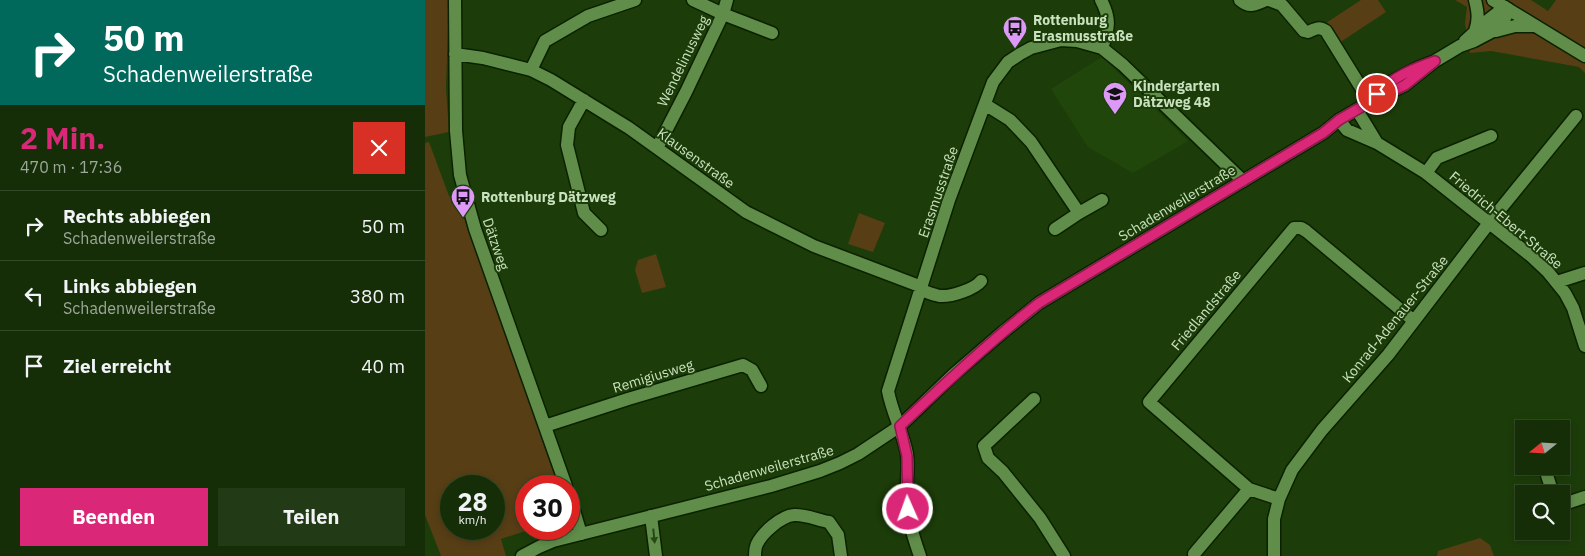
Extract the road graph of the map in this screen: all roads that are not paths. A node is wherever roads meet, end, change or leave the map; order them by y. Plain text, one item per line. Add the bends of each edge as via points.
1 (455, 0) edge
2 (635, 0) edge
3 (693, 0) edge
4 (727, 0) edge
5 (1101, 0) edge
6 (1240, 0) edge
7 (1268, 0) edge
8 (1475, 0) edge
9 (1502, 5) edge
10 (723, 14) junction
11 (1535, 26) junction
12 (1475, 31) junction
13 (772, 33) dead end
14 (1489, 33) junction
15 (1460, 46) junction
16 (1102, 48) junction
17 (455, 54) junction
18 (1585, 56) edge
19 (531, 70) junction
20 (584, 100) junction
21 (1370, 102) junction
22 (986, 105) junction
23 (1357, 110) junction
24 (1576, 116) dead end
25 (1339, 120) junction
26 (1491, 136) dead end
27 (1377, 143) junction
28 (657, 148) junction
29 (1426, 173) junction
30 (1243, 180) junction
31 (1102, 200) dead end
32 (1079, 213) junction
33 (1489, 223) junction
34 (1055, 229) dead end
35 (601, 230) dead end
36 (1585, 273) edge
37 (981, 281) dead end
38 (1557, 282) junction
39 (921, 288) junction
40 (1414, 321) junction
41 (1585, 346) edge
42 (761, 386) dead end
43 (1034, 398) dead end
44 (545, 426) junction
45 (900, 426) junction
46 (562, 475) edge
47 (1249, 490) junction
48 (1585, 497) edge
49 (1279, 499) junction
50 (1570, 502) edge
51 (651, 516) junction
52 (580, 531) edge
53 (581, 534) junction
54 (1194, 554) dead end
55 (522, 556) edge
56 (656, 556) edge
57 (755, 556) edge
58 (841, 556) edge
59 (920, 556) edge
60 (1064, 556) edge
61 (1274, 556) edge

1 - 17 street, Dätzweg
2 - 19 street via 588,16 545,41
3 - 10 street
4 - 10 street, Wendelinusweg
5 - 16 street via 1108,18
6 - 7 street via 1252,6
7 - 21 street via 1282,5 1304,31 1317,28 1326,31
8 - 12 street via 1478,12
9 - 11 street
9 - 12 street, Schadenweilerstraße
9 - 14 street, Schadenweilerstraße via 1507,16
10 - 13 street, Wendelinusweg
10 - 28 street, Wendelinusweg
11 - 14 street, Schadenweilerstraße via 1515,26
11 - 18 street
12 - 15 street, Schadenweilerstraße
14 - 15 street, Schadenweilerstraße
15 - 21 street, Schadenweilerstraße via 1405,85
16 - 22 street, Erasmusstraße via 1061,40 1031,48 1008,62 993,82
16 - 30 street, Erasmusstraße
17 - 19 street, Klausenstraße
17 - 44 street, Dätzweg via 460,175 475,229
19 - 20 street, Klausenstraße
20 - 28 street, Klausenstraße
20 - 35 street via 569,127 567,145 584,213
21 - 23 street, Schadenweilerstraße
22 - 32 street via 1010,120 1031,142
22 - 39 street, Erasmusstraße via 949,200
23 - 25 street, Schadenweilerstraße
23 - 27 street, Friedrich-Ebert-Straße
24 - 33 street, Konrad-Adenauer-Straße
25 - 27 street, Friedrich-Ebert-Straße via 1347,130
25 - 30 street, Schadenweilerstraße via 1323,133
26 - 29 street via 1437,158
27 - 29 street, Friedrich-Ebert-Straße
28 - 39 street, Klausenstraße via 746,212 814,246
29 - 33 street, Friedrich-Ebert-Straße
30 - 45 street, Schadenweilerstraße via 1039,303 953,375
31 - 32 street
32 - 34 street
33 - 38 street, Friedrich-Ebert-Straße via 1531,256
33 - 40 street, Konrad-Adenauer-Straße
36 - 38 street
37 - 39 street via 976,287 944,296
38 - 41 street, Friedrich-Ebert-Straße via 1573,308
39 - 45 street, Erasmusstraße via 888,391
40 - 47 street, Friedlandstraße via 1306,231 1294,228 1288,234 1149,402
40 - 49 street, Konrad-Adenauer-Straße via 1310,446 1292,470
42 - 44 street, Remigiusweg via 752,370 743,365
43 - 60 street via 983,446 988,458 1009,478 1040,518
44 - 46 street, Dätzweg
45 - 51 street, Schadenweilerstraße via 858,454 820,471
45 - 59 street, Erasmusstraße via 907,456 909,521
47 - 49 street, Friedlandstraße
47 - 54 street
48 - 50 street
49 - 61 street, Konrad-Adenauer-Straße
51 - 53 street, Schadenweilerstraße
51 -> 56 street
52 - 53 street
53 - 55 street, Schadenweilerstraße via 546,544
57 - 58 street via 756,545 763,536 783,519 797,515 829,522 838,535

